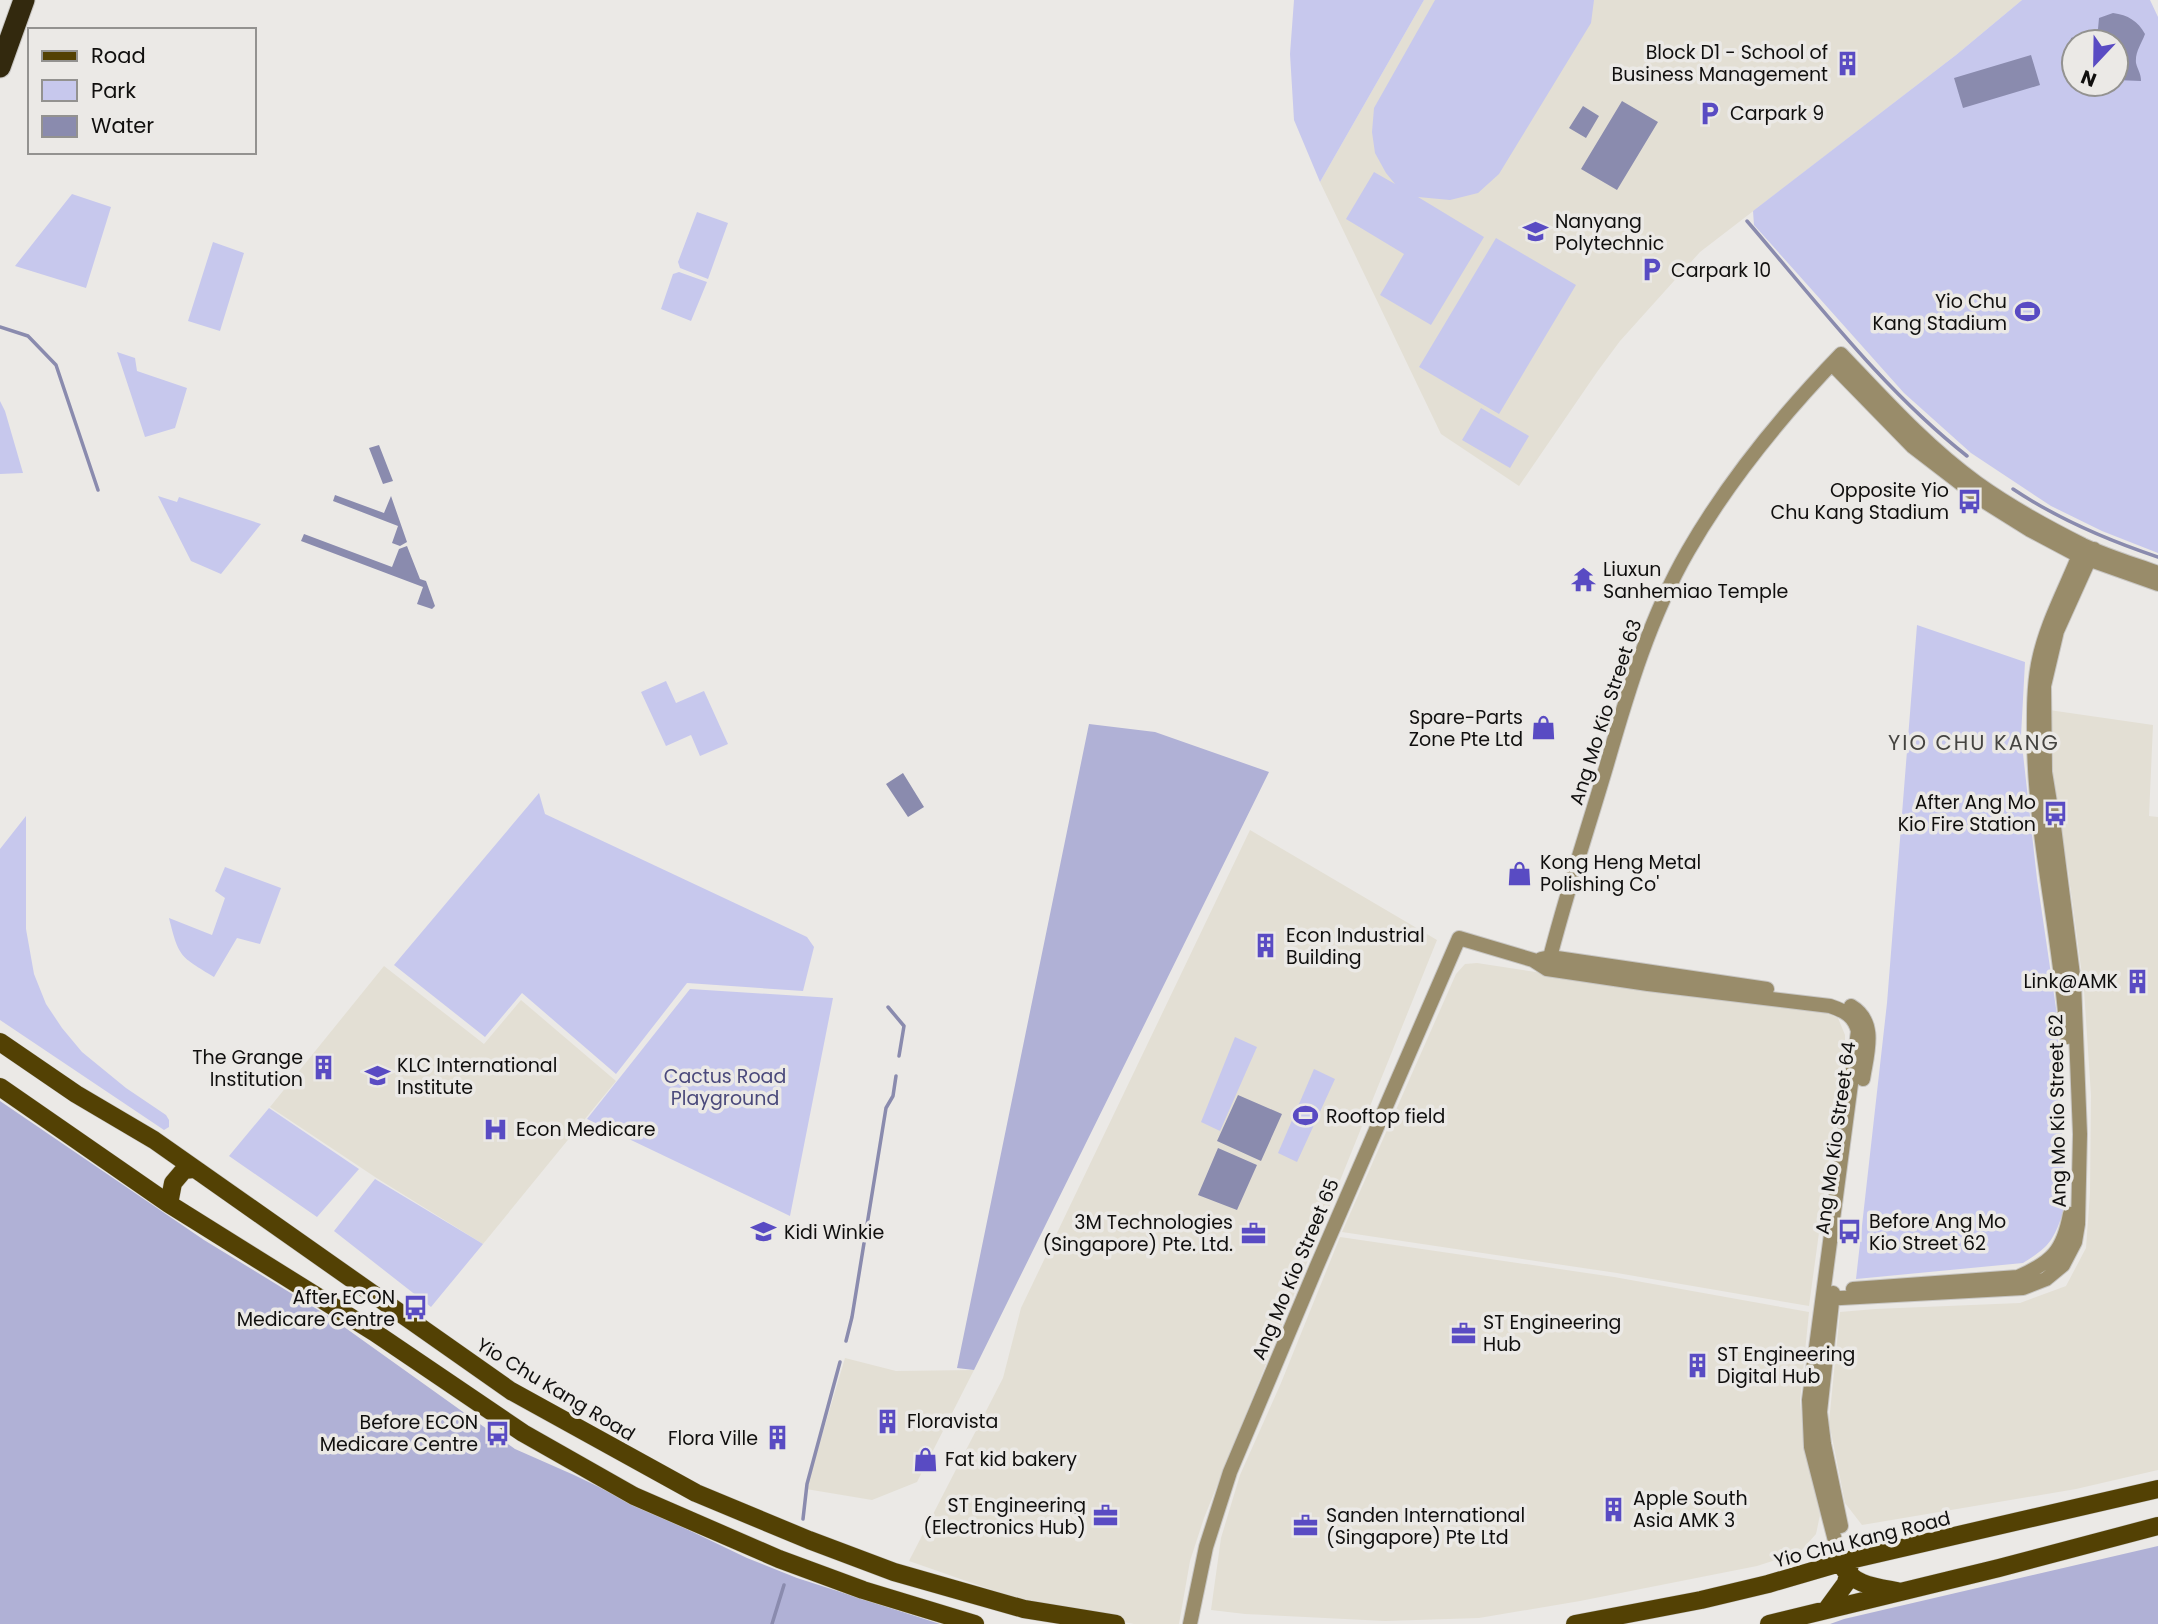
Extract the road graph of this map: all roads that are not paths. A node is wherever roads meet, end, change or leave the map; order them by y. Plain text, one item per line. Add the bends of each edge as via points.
1 (24, 0) edge
2 (0, 67) edge
3 (2086, 552) junction
4 (2158, 573) edge
5 (2158, 584) edge
6 (1459, 938) joint
7 (1549, 963) junction
8 (0, 1042) edge
9 (0, 1087) edge
10 (193, 1169) junction
11 (169, 1204) junction
12 (1828, 1295) junction
13 (384, 1303) junction
14 (374, 1332) junction
15 (2158, 1489) edge
16 (2158, 1526) edge
17 (1846, 1566) junction
18 (1904, 1592) junction
19 (1827, 1609) junction
20 (975, 1624) edge
21 (1116, 1624) edge
22 (1190, 1624) edge
23 (1575, 1624) edge
24 (1769, 1624) edge

1 - 2 highway
3 - 4 street
3 - 5 street
3 - 7 street, Ang Mo Kio Street 63 via 1976,482 1836,359 1731,483 1670,584 1622,711
3 - 12 street, Ang Mo Kio Street 62 via 2057,631 2044,686 2045,772 2074,983 2080,1154 2075,1242 2063,1265 2046,1279 2023,1288
6 - 7 street, Ang Mo Kio Street 64
6 - 22 street, Ang Mo Kio Street 65 via 1230,1472 1206,1546
7 - 12 street, Ang Mo Kio Street 64 via 1842,1000 1858,1010 1869,1032
8 - 10 main road, Yio Chu Kang Road
9 - 11 main road
10 - 11 main road via 178,1175
10 - 13 main road, Yio Chu Kang Road
11 - 14 main road
12 - 17 street, Ang Mo Kio Street 64 via 1820,1412
13 - 14 main road via 391,1314 390,1323 384,1331
13 - 21 main road, Yio Chu Kang Road via 511,1391 695,1493 894,1572 1024,1609
14 - 20 main road via 514,1427 634,1496 779,1559
15 - 17 main road, Yio Chu Kang Road
16 - 18 main road
17 - 18 main road via 1864,1584
17 - 19 main road via 1842,1590
17 - 23 main road, Yio Chu Kang Road
18 - 19 main road
19 - 24 main road

